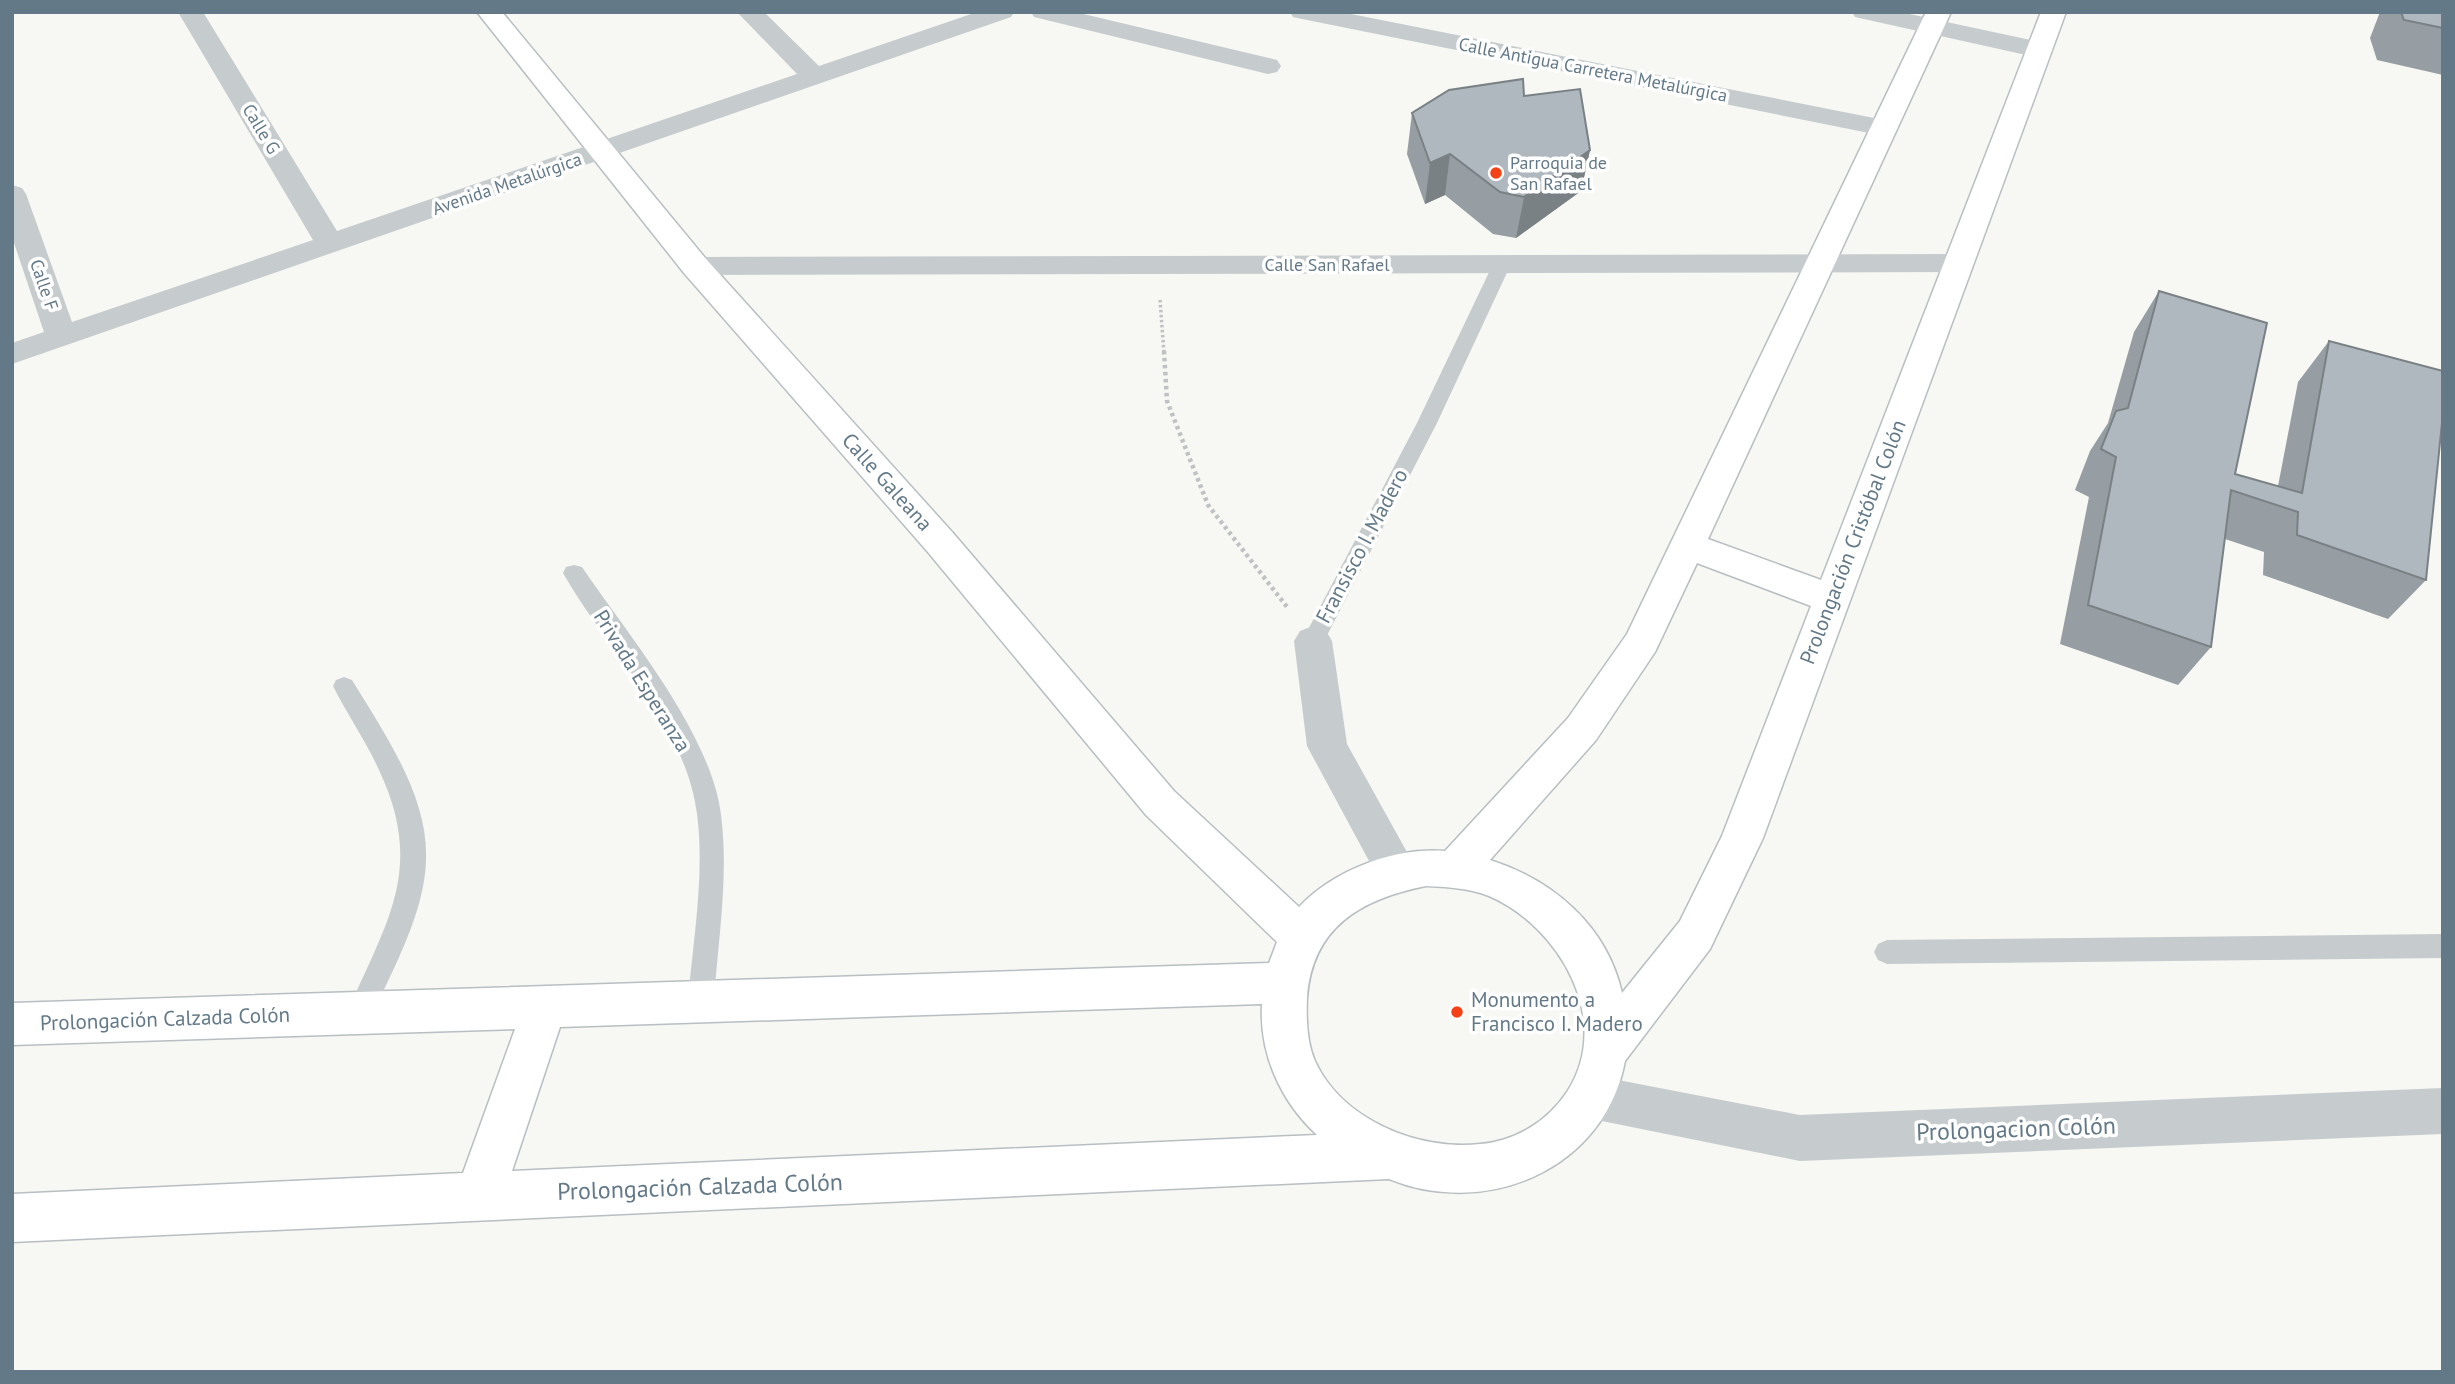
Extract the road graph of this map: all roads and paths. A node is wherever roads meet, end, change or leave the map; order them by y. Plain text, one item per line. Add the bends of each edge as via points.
1 (190, 12) edge
2 (489, 12) edge
3 (749, 12) edge
4 (1002, 12) edge
5 (1043, 12) edge
6 (1302, 12) edge
7 (1864, 12) edge
8 (2054, 12) edge
9 (1936, 20) edge
10 (2040, 50) junction
11 (1268, 66) dead end
12 (815, 77) junction
13 (1884, 128) junction
14 (601, 151) junction
15 (12, 194) edge
16 (331, 245) junction
17 (1819, 263) junction
18 (1959, 263) junction
19 (1502, 264) junction
20 (1157, 265) junction
21 (695, 266) junction
22 (62, 337) junction
23 (12, 354) edge
24 (1688, 545) junction
25 (573, 573) dead end
26 (1832, 598) junction
27 (1313, 641) junction
28 (344, 686) dead end
29 (1454, 870) junction
30 (1397, 872) junction
31 (1301, 937) junction
32 (2443, 946) edge
33 (1887, 952) dead end
34 (1283, 983) junction
35 (701, 1001) junction
36 (545, 1006) junction
37 (360, 1013) junction
38 (12, 1024) edge
39 (1607, 1048) junction
40 (1592, 1097) junction
41 (2443, 1111) edge
42 (1387, 1156) junction
43 (480, 1196) junction
44 (12, 1217) edge

1 - 16 street, Calle G
2 - 14 street, Calle Galeana
3 - 12 street
4 - 12 street, Avenida Metalúrgica
5 - 11 street
6 - 13 street, Calle Antigua Carretera Metalúrgica
7 - 9 street
8 - 10 street, Prolongación Cristóbal Colón
9 - 10 street
9 - 13 street
10 - 18 street, Prolongación Cristóbal Colón
12 - 14 street, Avenida Metalúrgica
13 - 17 street
14 - 16 street, Avenida Metalúrgica
14 - 21 street, Calle Galeana
15 - 22 street, Calle F
16 - 22 street, Avenida Metalúrgica
17 - 18 street, Calle San Rafael
17 - 19 street, Calle San Rafael
17 - 24 street
18 - 26 street, Prolongación Cristóbal Colón
19 - 20 street, Calle San Rafael
19 - 27 lane, Fransisco I. Madero via 1427,424
20 - 21 street, Calle San Rafael
20 - 27 path via 1167,401 1208,505
21 - 31 street, Calle Galeana via 940,542 1160,803
22 - 23 street, Avenida Metalúrgica
24 - 26 street
24 - 29 street via 1642,642 1582,729
25 - 35 lane, Privada Esperanza via 684,743 705,795 711,851
26 - 39 street, Prolongación Cristóbal Colón via 1742,838 1695,935
27 - 30 street, Fransisco I. Madero via 1327,746
28 - 37 lane via 368,726 410,820 415,861 403,906
29 - 30 street
29 - 39 street via 1505,883 1549,911 1583,950 1604,997
30 - 31 street via 1359,885 1326,907
31 - 34 street
32 - 33 lane
34 - 35 street, Prolongación Calzada Colón
34 - 42 street via 1284,1033 1302,1083 1338,1125
35 - 36 street, Prolongación Calzada Colón
36 - 37 street, Prolongación Calzada Colón
36 - 43 street
37 - 38 street, Prolongación Calzada Colón
39 - 40 street
40 - 41 street, Prolongacion Colón via 1800,1138
40 - 42 street via 1565,1131 1537,1150 1482,1170 1433,1169
42 - 43 street, Prolongación Calzada Colón
43 - 44 street, Prolongación Calzada Colón

